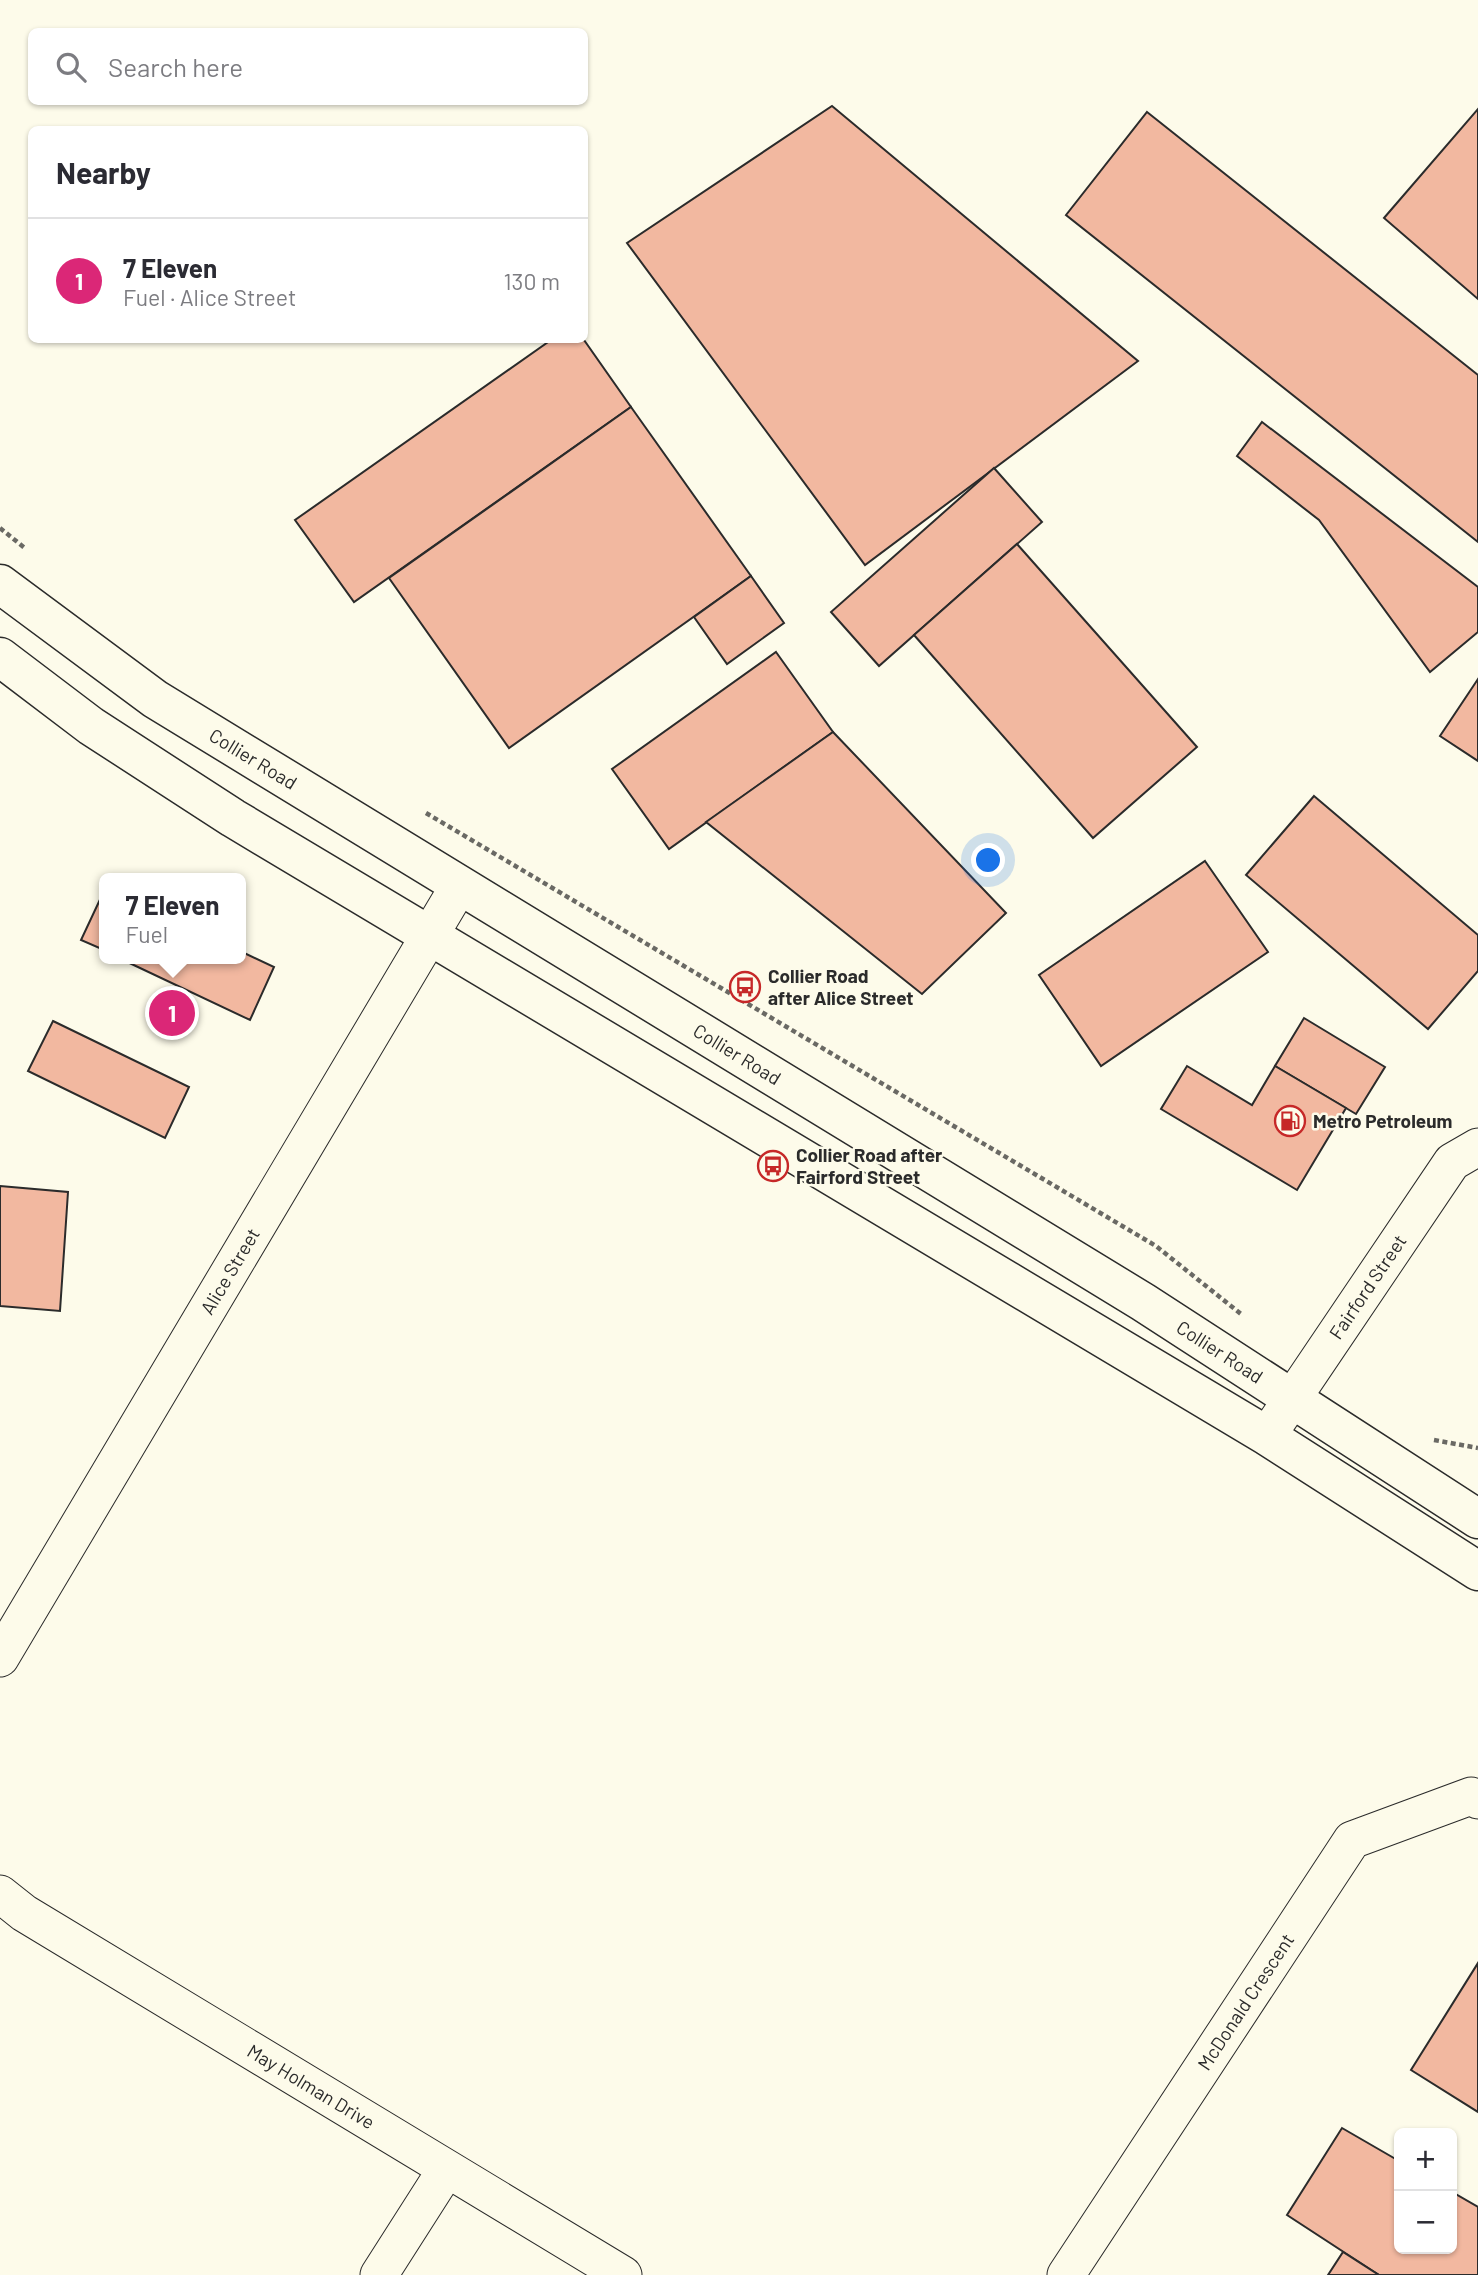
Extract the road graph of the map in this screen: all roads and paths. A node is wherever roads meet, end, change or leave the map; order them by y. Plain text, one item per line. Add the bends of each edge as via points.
1 (0, 528) edge
2 (29, 552) dead end
3 (0, 584) edge
4 (0, 657) edge
5 (418, 809) dead end
6 (459, 886) junction
7 (429, 935) junction
8 (1478, 1147) edge
9 (1245, 1317) dead end
10 (1291, 1400) junction
11 (1267, 1436) junction
12 (1478, 1519) edge
13 (1478, 1571) edge
14 (0, 1658) edge
15 (1478, 1800) edge
16 (0, 1894) edge
17 (446, 2170) junction
18 (379, 2275) edge
19 (623, 2275) edge
20 (1066, 2275) edge

1 - 2 path
3 - 6 main road, Collier Road via 155,699
4 - 7 main road via 91,726 233,818
5 - 9 path via 1156,1245
6 - 7 street, Alice Street
6 - 10 main road, Collier Road via 1143,1302
7 - 11 main road
7 - 14 street, Alice Street
8 - 10 street, Fairford Street via 1452,1162
10 - 11 street, Fairford Street
10 - 12 main road, Collier Road
11 - 13 main road
15 - 20 street, McDonald Crescent via 1471,1796 1353,1840
16 - 17 street, May Holman Drive via 24,1913
17 - 18 street
17 - 19 street, May Holman Drive

